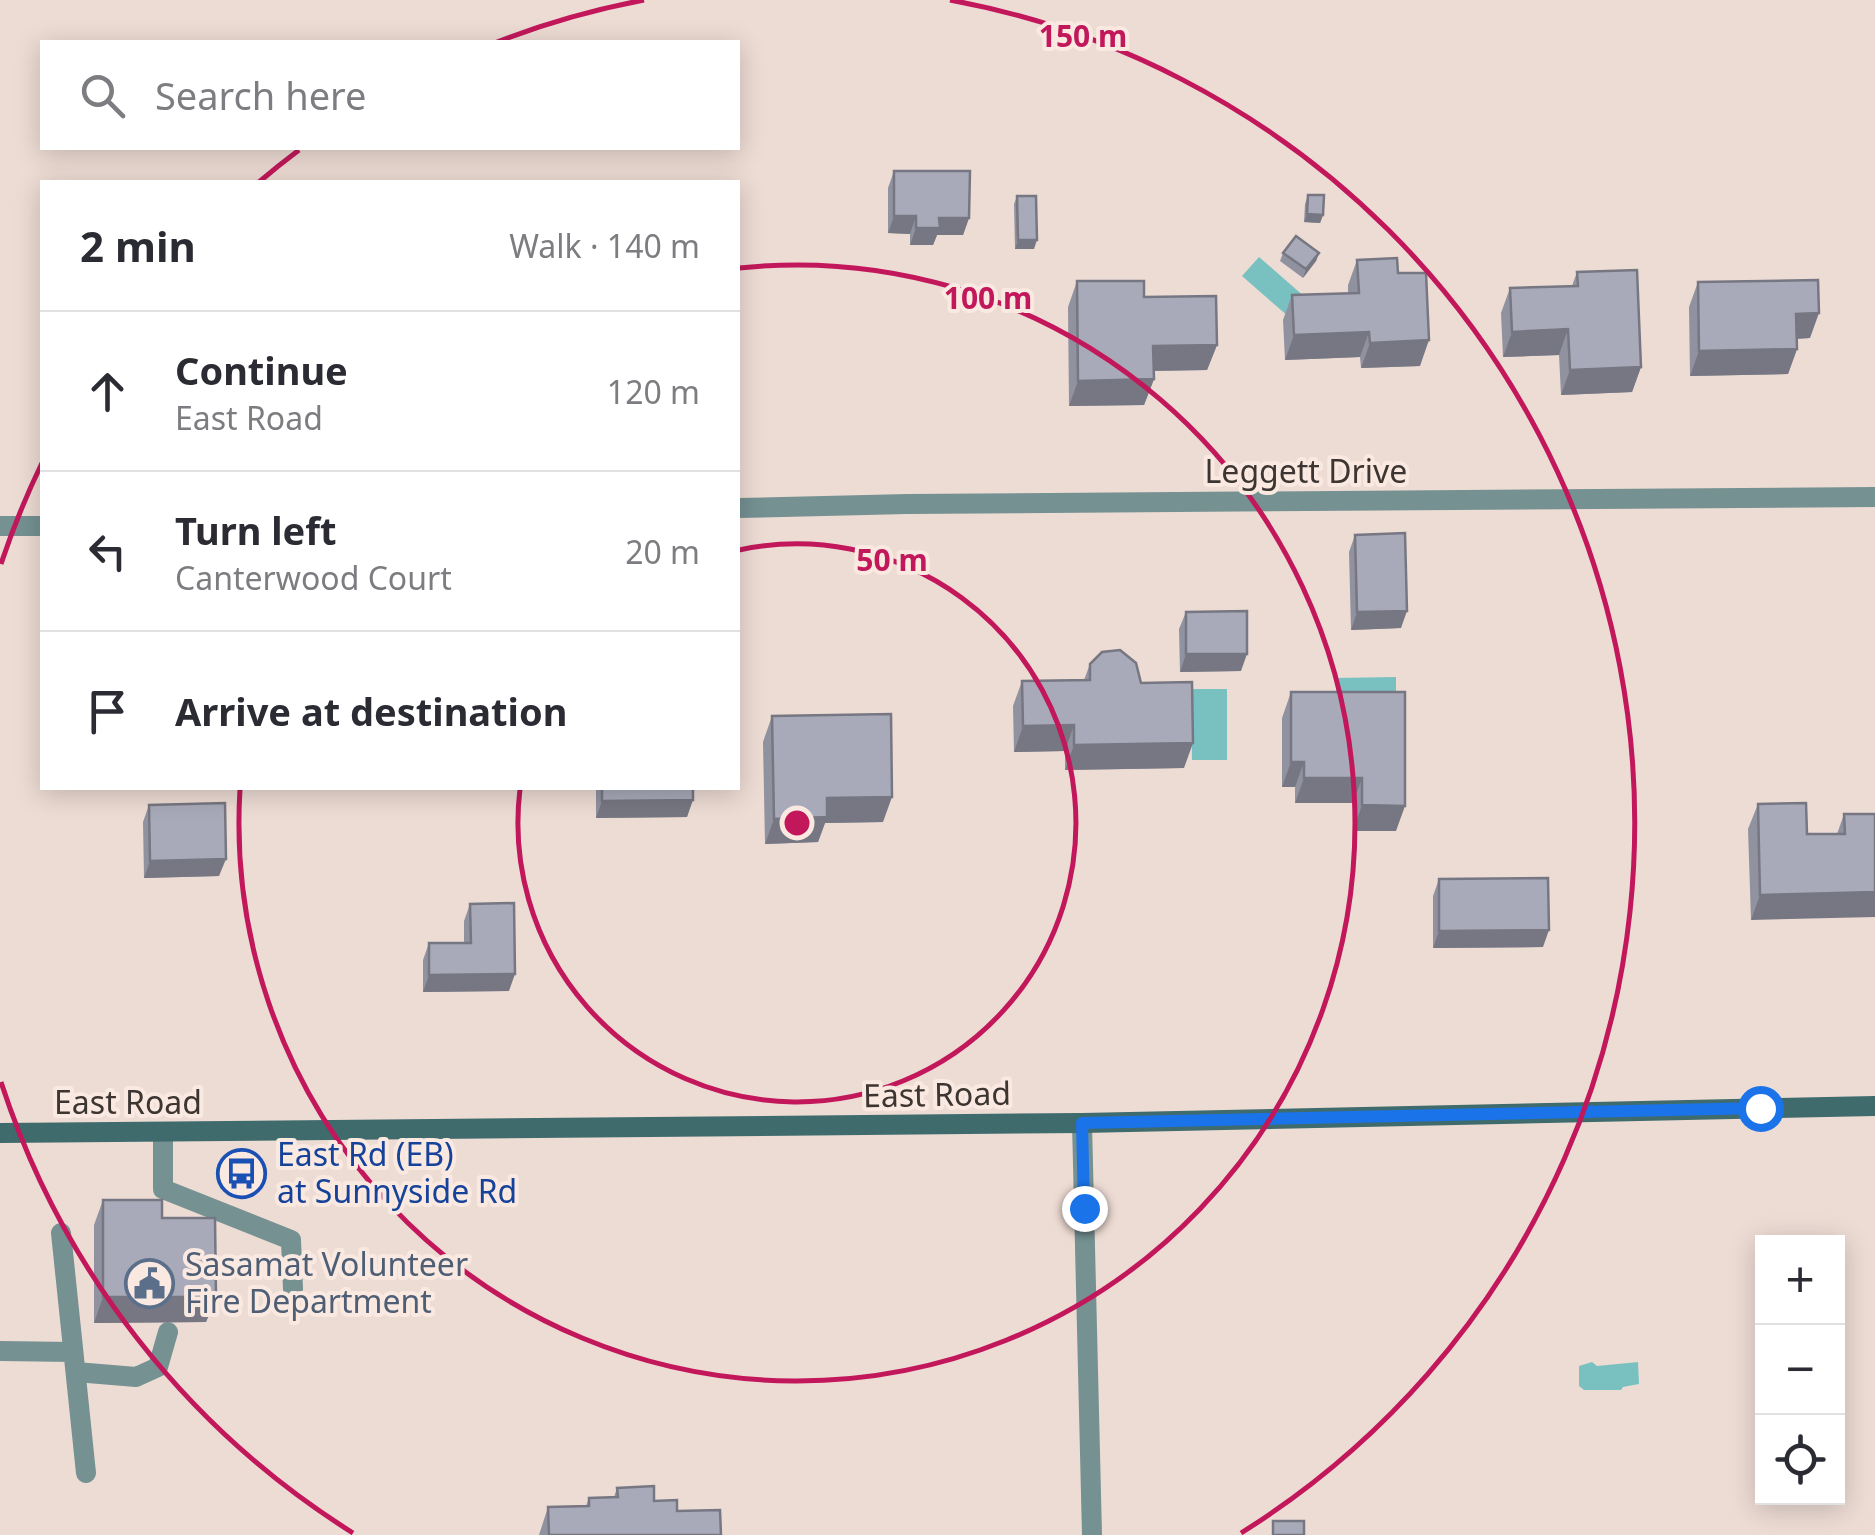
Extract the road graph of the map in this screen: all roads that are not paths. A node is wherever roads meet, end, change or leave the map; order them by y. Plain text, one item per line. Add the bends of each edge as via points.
1 (1875, 497) edge
2 (740, 508) edge
3 (0, 526) edge
4 (40, 526) edge
5 (1875, 1106) edge
6 (1082, 1123) junction
7 (0, 1133) edge
8 (162, 1134) junction
9 (61, 1233) dead end
10 (293, 1290) dead end
11 (168, 1332) dead end
12 (0, 1351) edge
13 (74, 1362) junction
14 (86, 1473) dead end
15 (1092, 1535) edge

1 - 2 street, Leggett Drive
3 - 4 street
5 - 6 main road, East Road
6 - 8 main road, East Road
6 - 15 street
7 - 8 main road, East Road
8 - 10 street via 163,1188 290,1240
9 - 13 street
11 - 13 street via 158,1367 136,1377
12 - 13 street
13 - 14 street

